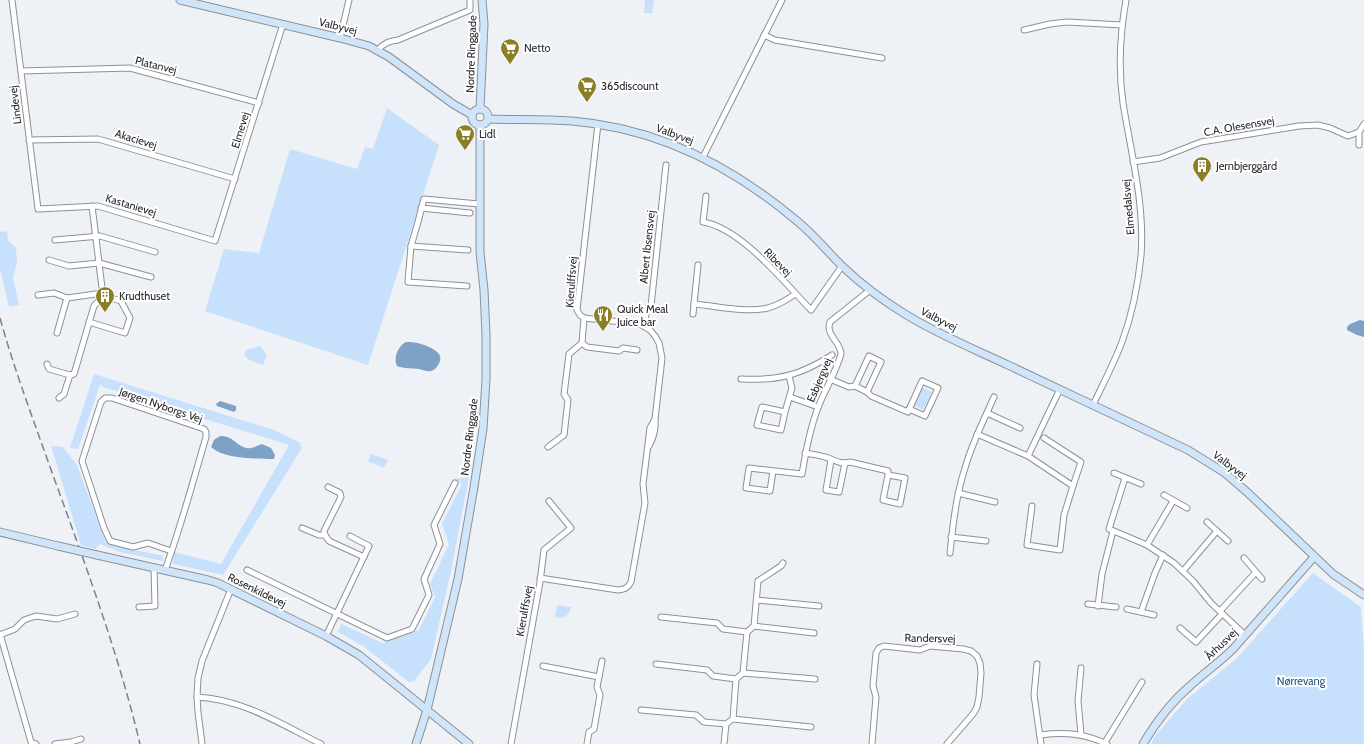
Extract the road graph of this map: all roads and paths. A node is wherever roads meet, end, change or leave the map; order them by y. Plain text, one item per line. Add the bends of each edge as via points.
1 (12, 0) edge
2 (180, 0) edge
3 (349, 0) edge
4 (470, 0) edge
5 (482, 0) edge
6 (782, 0) edge
7 (1126, 0) edge
8 (283, 24) junction
9 (1122, 25) junction
10 (1024, 30) dead end
11 (764, 35) junction
12 (340, 38) junction
13 (378, 50) junction
14 (882, 58) dead end
15 (21, 71) junction
16 (259, 103) junction
17 (480, 109) junction
18 (472, 115) junction
19 (488, 119) junction
20 (598, 124) junction
21 (1364, 124) edge
22 (480, 126) junction
23 (1359, 132) junction
24 (29, 140) junction
25 (1359, 145) dead end
26 (703, 157) junction
27 (1133, 162) junction
28 (666, 165) dead end
29 (235, 179) junction
30 (706, 196) dead end
31 (479, 204) junction
32 (92, 206) junction
33 (421, 208) junction
34 (38, 209) joint
35 (470, 213) dead end
36 (95, 235) junction
37 (55, 240) dead end
38 (215, 241) joint
39 (411, 246) junction
40 (468, 250) dead end
41 (154, 252) dead end
42 (49, 260) dead end
43 (99, 263) junction
44 (698, 265) dead end
45 (842, 266) junction
46 (151, 277) dead end
47 (467, 286) dead end
48 (870, 290) junction
49 (795, 294) junction
50 (38, 295) dead end
51 (103, 295) junction
52 (67, 298) junction
53 (694, 304) junction
54 (693, 314) dead end
55 (584, 318) junction
56 (89, 322) junction
57 (644, 326) junction
58 (57, 333) dead end
59 (582, 343) junction
60 (637, 350) dead end
61 (832, 354) dead end
62 (47, 364) dead end
63 (70, 375) junction
64 (789, 376) junction
65 (741, 379) dead end
66 (830, 379) junction
67 (855, 386) junction
68 (1060, 389) junction
69 (867, 392) junction
70 (790, 397) junction
71 (994, 397) dead end
72 (59, 398) dead end
73 (1093, 405) junction
74 (818, 407) junction
75 (909, 409) junction
76 (785, 412) junction
77 (987, 413) junction
78 (1020, 428) dead end
79 (977, 434) junction
80 (1044, 438) dead end
81 (548, 447) dead end
82 (805, 453) junction
83 (1028, 456) junction
84 (831, 460) junction
85 (845, 464) junction
86 (772, 471) junction
87 (1114, 473) dead end
88 (888, 474) junction
89 (1125, 478) junction
90 (454, 483) dead end
91 (1141, 484) dead end
92 (1072, 486) junction
93 (328, 487) dead end
94 (958, 493) junction
95 (1164, 495) dead end
96 (549, 501) dead end
97 (1174, 501) junction
98 (995, 502) dead end
99 (1032, 506) dead end
100 (1187, 508) dead end
101 (1207, 522) dead end
102 (302, 528) dead end
103 (1113, 531) junction
104 (1217, 531) junction
105 (0, 532) edge
106 (325, 535) junction
107 (350, 536) dead end
108 (951, 536) junction
109 (986, 541) dead end
110 (1228, 541) dead end
111 (1147, 545) junction
112 (171, 551) junction
113 (950, 553) dead end
114 (1163, 555) junction
115 (364, 557) junction
116 (1314, 557) junction
117 (1244, 558) dead end
118 (783, 563) dead end
119 (154, 568) junction
120 (165, 570) junction
121 (247, 570) dead end
122 (1183, 571) junction
123 (1256, 572) junction
124 (540, 578) junction
125 (1262, 579) dead end
126 (231, 589) junction
127 (1364, 595) edge
128 (757, 600) junction
129 (1088, 604) dead end
130 (819, 606) dead end
131 (1098, 606) junction
132 (139, 607) dead end
133 (1116, 608) dead end
134 (1127, 609) dead end
135 (1141, 612) junction
136 (337, 613) junction
137 (1221, 613) junction
138 (75, 614) dead end
139 (1154, 615) dead end
140 (661, 618) dead end
141 (754, 626) junction
142 (1180, 628) dead end
143 (747, 632) junction
144 (814, 633) dead end
145 (0, 634) edge
146 (1246, 635) junction
147 (326, 636) junction
148 (602, 661) dead end
149 (656, 664) dead end
150 (1037, 664) dead end
151 (543, 666) dead end
152 (1081, 668) dead end
153 (743, 672) junction
154 (599, 677) junction
155 (736, 679) junction
156 (815, 679) dead end
157 (1142, 682) dead end
158 (197, 697) junction
159 (427, 710) junction
160 (641, 710) dead end
161 (733, 719) junction
162 (726, 724) junction
163 (811, 727) dead end
164 (1081, 734) junction
165 (1040, 735) junction
166 (81, 739) dead end
167 (36, 744) edge
168 (55, 744) edge
169 (202, 744) edge
170 (321, 744) edge
171 (416, 744) edge
172 (468, 744) edge
173 (511, 744) edge
174 (587, 744) edge
175 (724, 744) edge
176 (872, 744) edge
177 (947, 744) edge
178 (1040, 744) edge
179 (1105, 744) edge
180 (1143, 744) edge

1 - 15 street, Lindevej
2 - 8 street, Valbyvej
3 - 12 street
4 - 13 street via 470,10 398,40 389,41
5 - 17 street, Nordre Ringgade via 484,24
6 - 11 street
7 - 9 street, Elmedalsvej
8 - 12 street, Valbyvej
8 - 16 street, Elmevej
9 - 10 street via 1067,22
9 - 27 street, Elmedalsvej via 1121,78
11 - 14 street via 775,40
11 - 26 street
12 - 13 street, Valbyvej
13 - 18 street, Valbyvej
15 - 16 street, Platanvej via 130,68
15 - 24 street, Lindevej
16 - 29 street, Elmevej
17 - 18 street
17 - 19 street via 487,112
18 - 22 street via 474,122
19 - 20 street, Valbyvej
19 - 22 street
20 - 26 street, Valbyvej via 660,140
20 - 55 street, Kierulffsvej via 577,310
21 - 23 street
22 - 31 street, Nordre Ringgade
23 - 25 street
23 - 27 street, C.A. Olesensvej via 1348,136 1318,125 1299,126 1201,142 1160,158
24 - 29 street, Akacievej via 98,138
24 - 34 street, Lindevej
26 - 45 street, Valbyvej via 764,194 800,223
27 - 73 street, Elmedalsvej via 1141,228 1137,283 1122,342
28 - 57 street, Albert Ibsensvej via 651,306 647,308
29 - 38 street, Elmevej
30 - 49 street, Ribevej via 703,222 719,226 743,242
31 - 33 street via 424,199
31 - 159 street, Nordre Ringgade via 486,335 482,429 458,579
32 - 34 street, Kastanievej
32 - 36 street
32 - 38 street, Kastanievej
33 - 35 street
33 - 39 street
36 - 37 street
36 - 41 street
36 - 43 street
39 - 40 street
39 - 47 street via 408,282
42 - 43 street via 69,266
43 - 46 street
43 - 51 street
44 - 53 street
45 - 48 street, Valbyvej
45 - 49 street, Ribevej via 811,310
48 - 66 street, Esbjergvej via 830,322 829,330 841,351
48 - 68 street, Valbyvej via 929,327
49 - 53 street via 782,303 758,310
50 - 52 street via 54,293
51 - 52 street
51 - 56 street via 94,306
51 - 56 street via 121,301 130,318 125,333
52 - 58 street
53 - 54 street
55 - 57 street
55 - 59 street, Kierulffsvej
56 - 63 street via 74,374
57 - 124 street via 659,343 662,358 655,419 650,428 643,484 645,503 631,582 624,590 618,590
59 - 60 street via 587,348
59 - 81 street via 569,354 564,394 568,400 564,434
61 - 64 street via 817,364
62 - 63 street via 50,369
63 - 72 street via 64,394
64 - 65 street via 759,380
64 - 70 street via 792,388
66 - 67 street via 849,387
66 - 74 street, Esbjergvej
67 - 69 street
67 - 69 street via 869,356 881,362
68 - 73 street, Valbyvej
68 - 83 street
69 - 75 street via 908,412
70 - 74 street
70 - 76 street
71 - 77 street
73 - 116 street, Valbyvej via 1188,450 1214,466 1247,492
74 - 82 street, Esbjergvej
75 - 75 street via 922,381 938,388 926,416
76 - 76 street via 781,430 757,424 762,407
77 - 78 street
77 - 79 street
79 - 83 street
79 - 94 street
80 - 92 street via 1081,462
82 - 84 street
82 - 86 street, Esbjergvej via 802,474
83 - 92 street
84 - 85 street
84 - 85 street via 826,490 839,492
85 - 88 street via 850,462 888,471
86 - 86 street via 749,468 746,488 770,491
87 - 89 street
88 - 88 street via 883,500 900,504 905,478
89 - 91 street
89 - 103 street via 1109,529
90 - 136 street via 434,525 440,544 424,579 429,595 412,629 387,638
92 - 99 street via 1064,515 1060,550 1026,545
93 - 106 street via 340,493 341,497 324,531
94 - 98 street
94 - 108 street
95 - 97 street
96 - 124 street, Kierulffsvej via 571,528 544,550
97 - 100 street
97 - 111 street
101 - 104 street
102 - 106 street via 318,536
103 - 111 street
103 - 131 street via 1102,574
104 - 110 street
104 - 122 street
105 - 119 street, Rosenkildevej, bridge
106 - 115 street via 329,541
107 - 115 street via 369,546
108 - 109 street
108 - 113 street
111 - 114 street
112 - 112 street, Jørgen Nyborgs Vej via 206,432 204,429 112,398 105,398 101,402 82,462 104,528 110,541 133,547 148,543
112 - 120 street, Jørgen Nyborgs Vej
114 - 122 street
114 - 135 street
115 - 136 street
116 - 127 street, Valbyvej via 1333,574
116 - 146 street, Århusvej
117 - 123 street
118 - 128 street via 758,581
119 - 120 street, Rosenkildevej
119 - 132 street via 155,606
120 - 126 street, Rosenkildevej via 208,580
121 - 136 street
122 - 137 street
123 - 125 street
123 - 137 street
124 - 173 street, Kierulffsvej
126 - 147 street, Rosenkildevej
126 - 158 street via 202,661
128 - 130 street
128 - 141 street
129 - 131 street
131 - 133 street
134 - 135 street
135 - 139 street
136 - 147 street
137 - 142 street via 1196,642
137 - 146 street
138 - 145 street via 57,619 36,616 24,620 15,629
140 - 143 street via 717,623 723,629
141 - 143 street
141 - 144 street
143 - 153 street
145 - 167 street via 31,742
146 - 180 street, Århusvej via 1221,661 1190,685 1168,707
147 - 159 street, Rosenkildevej via 359,655
148 - 154 street
149 - 155 street via 707,670 713,676
150 - 165 street via 1034,695
151 - 154 street
152 - 164 street via 1078,701
153 - 155 street
153 - 156 street
154 - 174 street via 597,687 600,695 594,729 589,732
155 - 161 street
157 - 179 street
158 - 169 street
158 - 170 street via 219,700 249,709
159 - 171 street, Nordre Ringgade
159 - 172 street, Rosenkildevej
160 - 162 street via 696,715 704,722
161 - 162 street
161 - 163 street
162 - 175 street
164 - 165 street via 1058,732
164 - 179 street
165 - 178 street
166 - 168 street
176 - 177 street, Randersvej via 876,653 884,646 920,650 930,646 971,651 980,663 977,707

